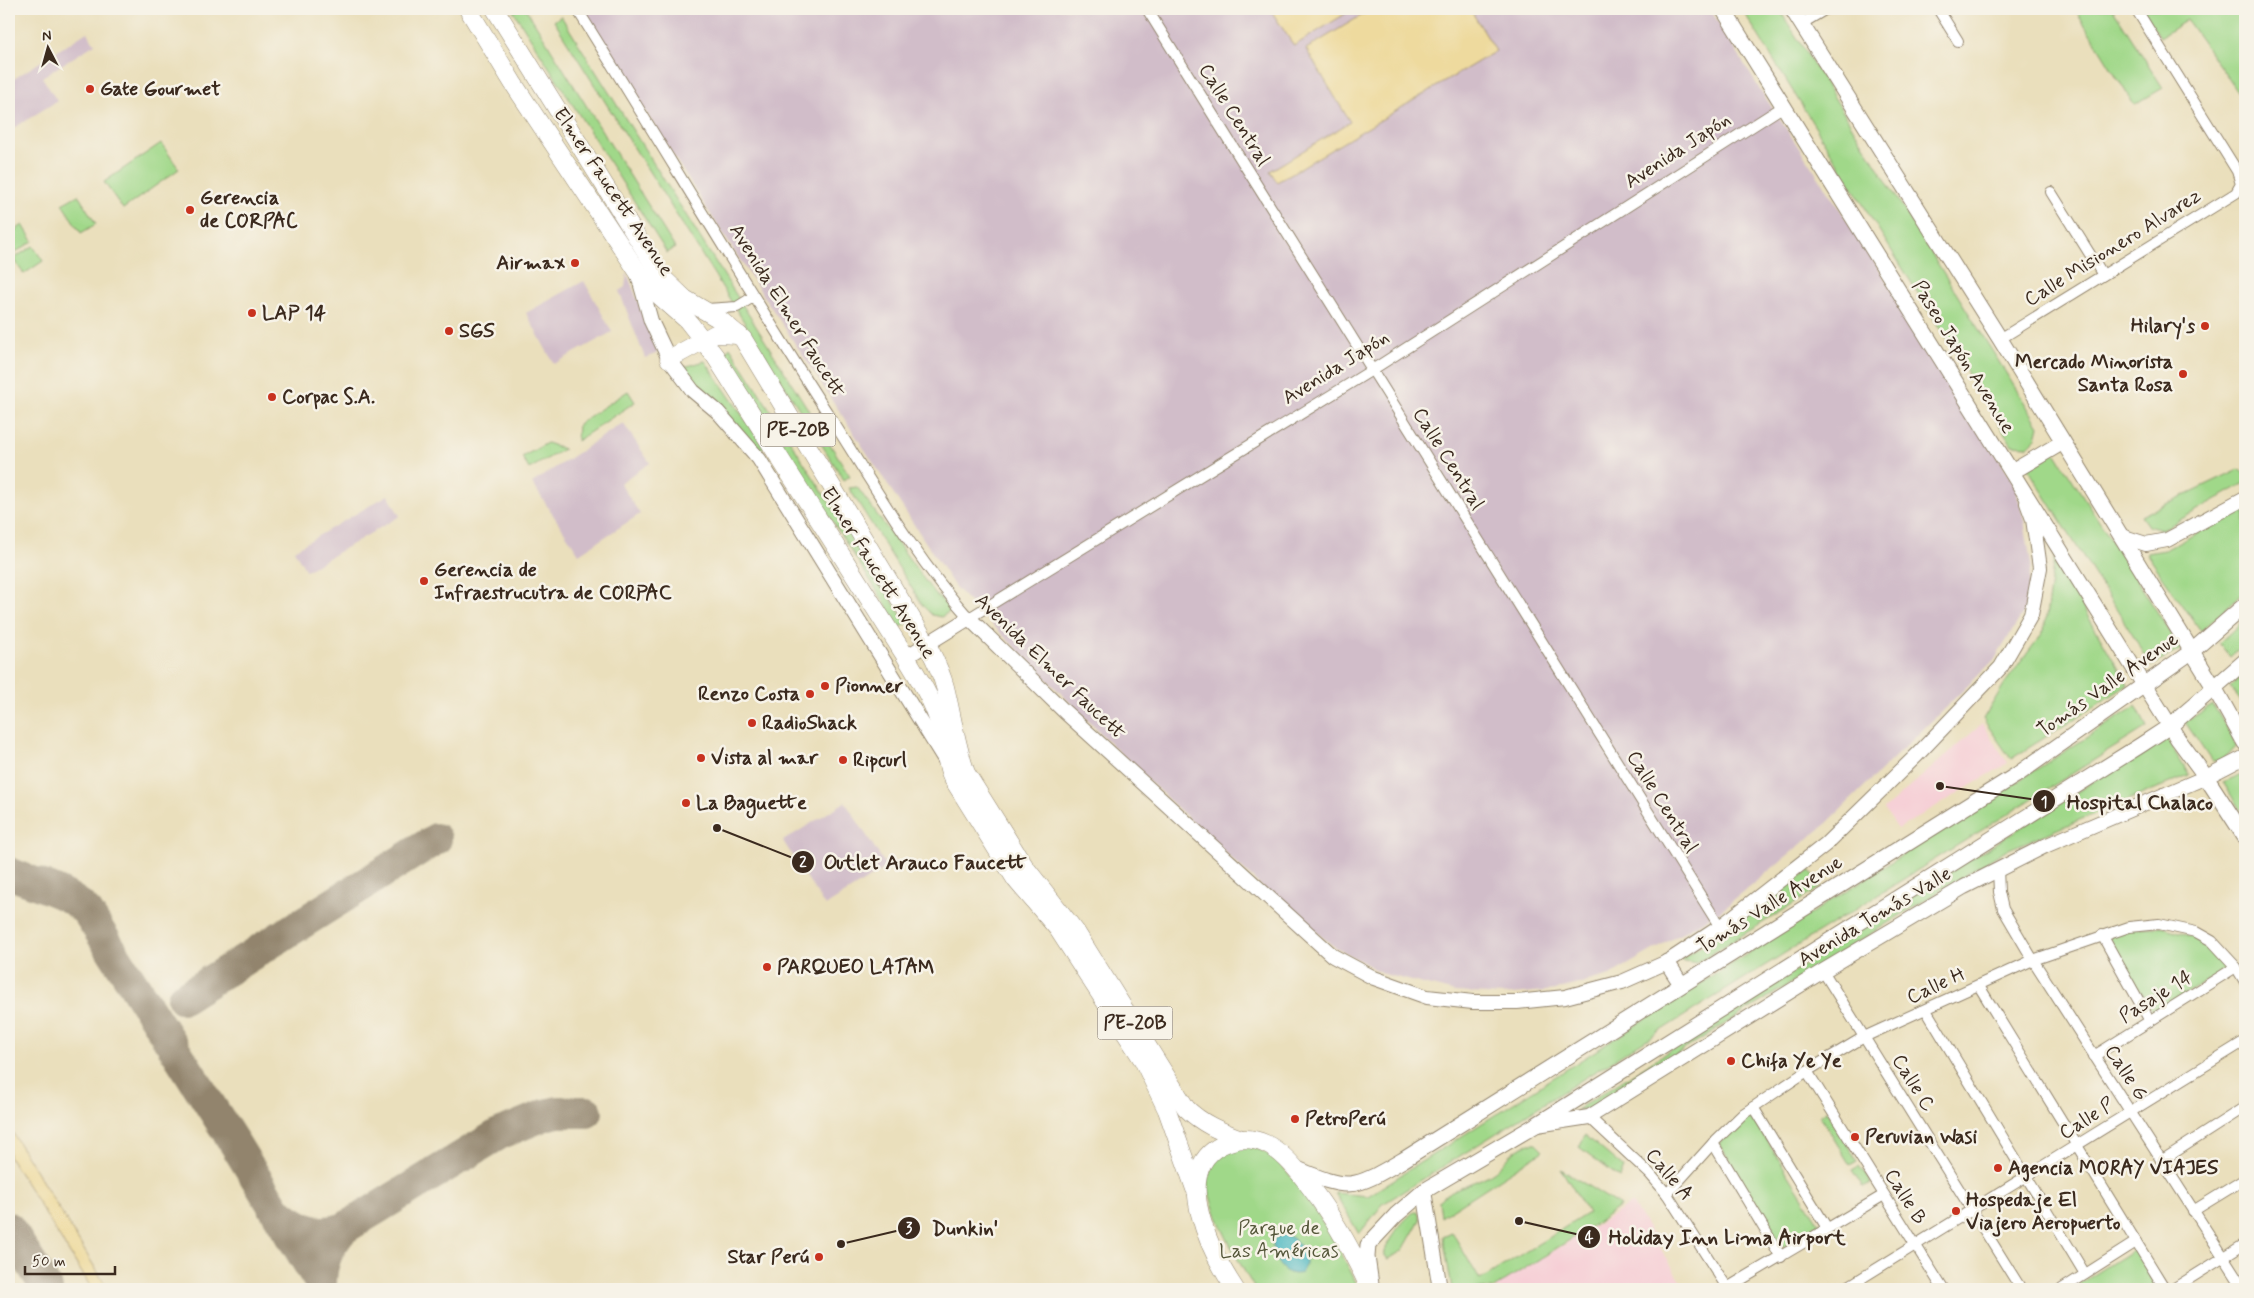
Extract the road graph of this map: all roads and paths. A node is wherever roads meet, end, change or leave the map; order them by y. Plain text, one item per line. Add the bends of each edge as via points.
1 (495, 9) edge
2 (577, 9) edge
3 (1147, 9) edge
4 (1723, 9) edge
5 (1792, 9) edge
6 (1826, 9) edge
7 (1938, 9) edge
8 (2136, 9) edge
9 (475, 12) edge
10 (1801, 24) junction
11 (1958, 41) dead end
12 (1784, 106) junction
13 (573, 132) junction
14 (552, 143) junction
15 (2052, 192) dead end
16 (644, 265) junction
17 (2103, 275) junction
18 (753, 297) junction
19 (702, 310) junction
20 (739, 334) junction
21 (2000, 339) junction
22 (704, 340) junction
23 (670, 359) junction
24 (1372, 370) junction
25 (2063, 442) junction
26 (2012, 472) junction
27 (2022, 488) junction
28 (2245, 498) edge
29 (2121, 536) junction
30 (2245, 604) edge
31 (968, 618) junction
32 (927, 644) junction
33 (2191, 652) junction
34 (906, 657) junction
35 (2245, 661) edge
36 (2145, 685) junction
37 (2214, 689) junction
38 (2170, 726) junction
39 (2245, 742) edge
40 (2245, 757) edge
41 (946, 761) junction
42 (2206, 777) junction
43 (2245, 837) edge
44 (1998, 869) junction
45 (1720, 927) junction
46 (2102, 935) junction
47 (2033, 960) junction
48 (1667, 962) junction
49 (2236, 968) junction
50 (1823, 971) junction
51 (2245, 982) edge
52 (1681, 984) junction
53 (1979, 986) junction
54 (1926, 1010) junction
55 (2150, 1021) junction
56 (1864, 1037) junction
57 (2245, 1041) edge
58 (2094, 1056) junction
59 (1807, 1071) junction
60 (2245, 1106) edge
61 (1753, 1108) junction
62 (2130, 1112) junction
63 (1589, 1117) junction
64 (1536, 1125) junction
65 (1241, 1138) junction
66 (1713, 1143) junction
67 (2076, 1146) junction
68 (2161, 1161) junction
69 (1295, 1168) junction
70 (2026, 1177) junction
71 (2245, 1179) edge
72 (1195, 1189) junction
73 (1424, 1191) junction
74 (1667, 1194) junction
75 (1884, 1195) junction
76 (1972, 1210) junction
77 (2194, 1211) junction
78 (1827, 1228) junction
79 (2136, 1242) junction
80 (2245, 1244) edge
81 (1915, 1245) junction
82 (1781, 1257) junction
83 (2224, 1258) junction
84 (2085, 1274) junction
85 (1234, 1289) edge
86 (1371, 1289) edge
87 (1440, 1289) edge
88 (1727, 1289) edge
89 (1844, 1289) edge
90 (1943, 1289) edge
91 (2021, 1289) edge
92 (2062, 1289) edge
93 (2164, 1289) edge
94 (2173, 1289) edge
95 (2244, 1289) edge

1 - 13 highway, Elmer Faucett Avenue / PE-20B
2 - 18 street, Avenida Elmer Faucett
3 - 24 street, Calle Central
4 - 12 main road, Paseo Japón Avenue
5 - 10 main road, Paseo Japón Avenue
6 - 10 street
7 - 11 street
8 - 17 street, Calle Misionero Alvarez via 2238,171 2241,184 2236,193
9 - 14 highway, Elmer Faucett Avenue / PE-20B via 513,83
10 - 21 main road, Paseo Japón Avenue
12 - 24 street, Avenida Japón
12 - 26 main road, Paseo Japón Avenue
13 - 14 highway
13 - 16 highway, Elmer Faucett Avenue / PE-20B
14 - 16 highway, Elmer Faucett Avenue / PE-20B
15 - 17 street
16 - 19 highway, Elmer Faucett Avenue / PE-20B
16 - 22 highway, Elmer Faucett Avenue / PE-20B via 646,284 679,312
16 - 23 main road via 651,321
17 - 21 street, Calle Misionero Alvarez
18 - 19 street via 737,307
18 - 31 street, Avenida Elmer Faucett via 895,518 943,588
19 - 20 highway, Elmer Faucett Avenue / PE-20B
20 - 22 highway via 715,334
20 - 32 highway, Elmer Faucett Avenue / PE-20B
21 - 25 main road, Paseo Japón Avenue
22 - 23 highway
22 - 34 highway, Elmer Faucett Avenue / PE-20B
23 - 41 main road via 693,391 718,412 759,459
24 - 31 street, Avenida Japón
24 - 45 street, Calle Central
25 - 26 main road
25 - 29 main road, Paseo Japón Avenue
26 - 27 main road, Paseo Japón Avenue
27 - 36 main road, Paseo Japón Avenue
27 - 45 main road via 2033,519 2040,568 2031,615 2001,667 1826,844
28 - 29 main road via 2167,540 2146,544
29 - 33 main road, Paseo Japón Avenue
30 - 33 main road, Tomás Valle Avenue
31 - 32 main road, Avenida Japón
31 - 48 main road, Avenida Elmer Faucett via 1065,712 1333,956 1374,978 1427,997 1517,1002 1565,997 1622,982
32 - 34 main road, Avenida Japón
32 - 65 highway, Elmer Faucett Avenue / PE-20B via 945,687 960,758 975,789 1025,867 1076,932 1186,1108 1213,1128
33 - 36 main road, Tomás Valle Avenue
33 - 37 main road, Paseo Japón Avenue
34 - 41 highway, Elmer Faucett Avenue / PE-20B via 932,704 942,734
35 - 37 main road
36 - 38 main road, Paseo Japón Avenue
36 - 52 main road, Tomás Valle Avenue via 2018,774
37 - 38 main road
37 - 39 main road, Paseo Japón Avenue
38 - 42 main road, Paseo Japón Avenue
38 - 64 main road
40 - 42 main road, Avenida Tomás Valle
41 - 72 highway, Elmer Faucett Avenue / PE-20B via 953,779 1016,880 1058,929 1143,1060 1167,1110
42 - 43 main road, Paseo Japón Avenue
42 - 44 main road, Avenida Tomás Valle
44 - 47 street, Calle G via 1999,892 2004,908
44 - 50 main road, Avenida Tomás Valle
45 - 48 main road, Avenida Elmer Faucett
46 - 47 street, Calle H
46 - 49 street, Calle H via 2129,926 2176,926 2212,941
46 - 55 street
47 - 53 street, Calle H
47 - 58 street, Calle G
48 - 52 main road
49 - 51 street, Calle H
49 - 55 street, Pasaje 14
50 - 56 street, Calle C
50 - 63 main road, Avenida Tomás Valle
52 - 69 main road, Tomás Valle Avenue via 1368,1180 1349,1185 1328,1182
53 - 54 street, Calle H
53 - 67 street
54 - 56 street, Calle H
54 - 70 street
55 - 58 street, Pasaje 14
56 - 59 street, Calle H
56 - 76 street, Calle C
57 - 62 street, Calle P
58 - 62 street, Calle G
59 - 61 street, Calle H
59 - 75 street, Calle B
60 - 68 street
61 - 66 street, Calle H
61 - 78 street
62 - 67 street, Calle P
62 - 68 street, Calle G
63 - 64 main road, Avenida Tomás Valle
63 - 74 street, Calle A
64 - 73 main road
65 - 69 highway, PE-20B via 1266,1144
65 - 72 highway, PE-20B via 1218,1147 1208,1155 1199,1171
66 - 74 street, Calle H
66 - 82 street
67 - 70 street, Calle P
67 - 79 street
68 - 77 street, Calle G
69 - 86 highway, PE-20B via 1326,1206 1352,1248
70 - 76 street, Calle P
70 - 84 street
71 - 77 street
72 - 85 highway, PE-20B via 1208,1236
73 - 86 main road via 1368,1245
73 - 87 main road
74 - 88 street, Calle A
75 - 78 street
75 - 81 street, Calle B
76 - 81 street, Calle P
76 - 91 street, Calle C
77 - 83 street, Calle G
78 - 82 street
79 - 84 street
79 - 93 street
80 - 83 street
81 - 89 street, Calle P
81 - 90 street, Calle B
82 - 88 street
83 - 94 street
83 - 95 street, Calle G
84 - 92 street

